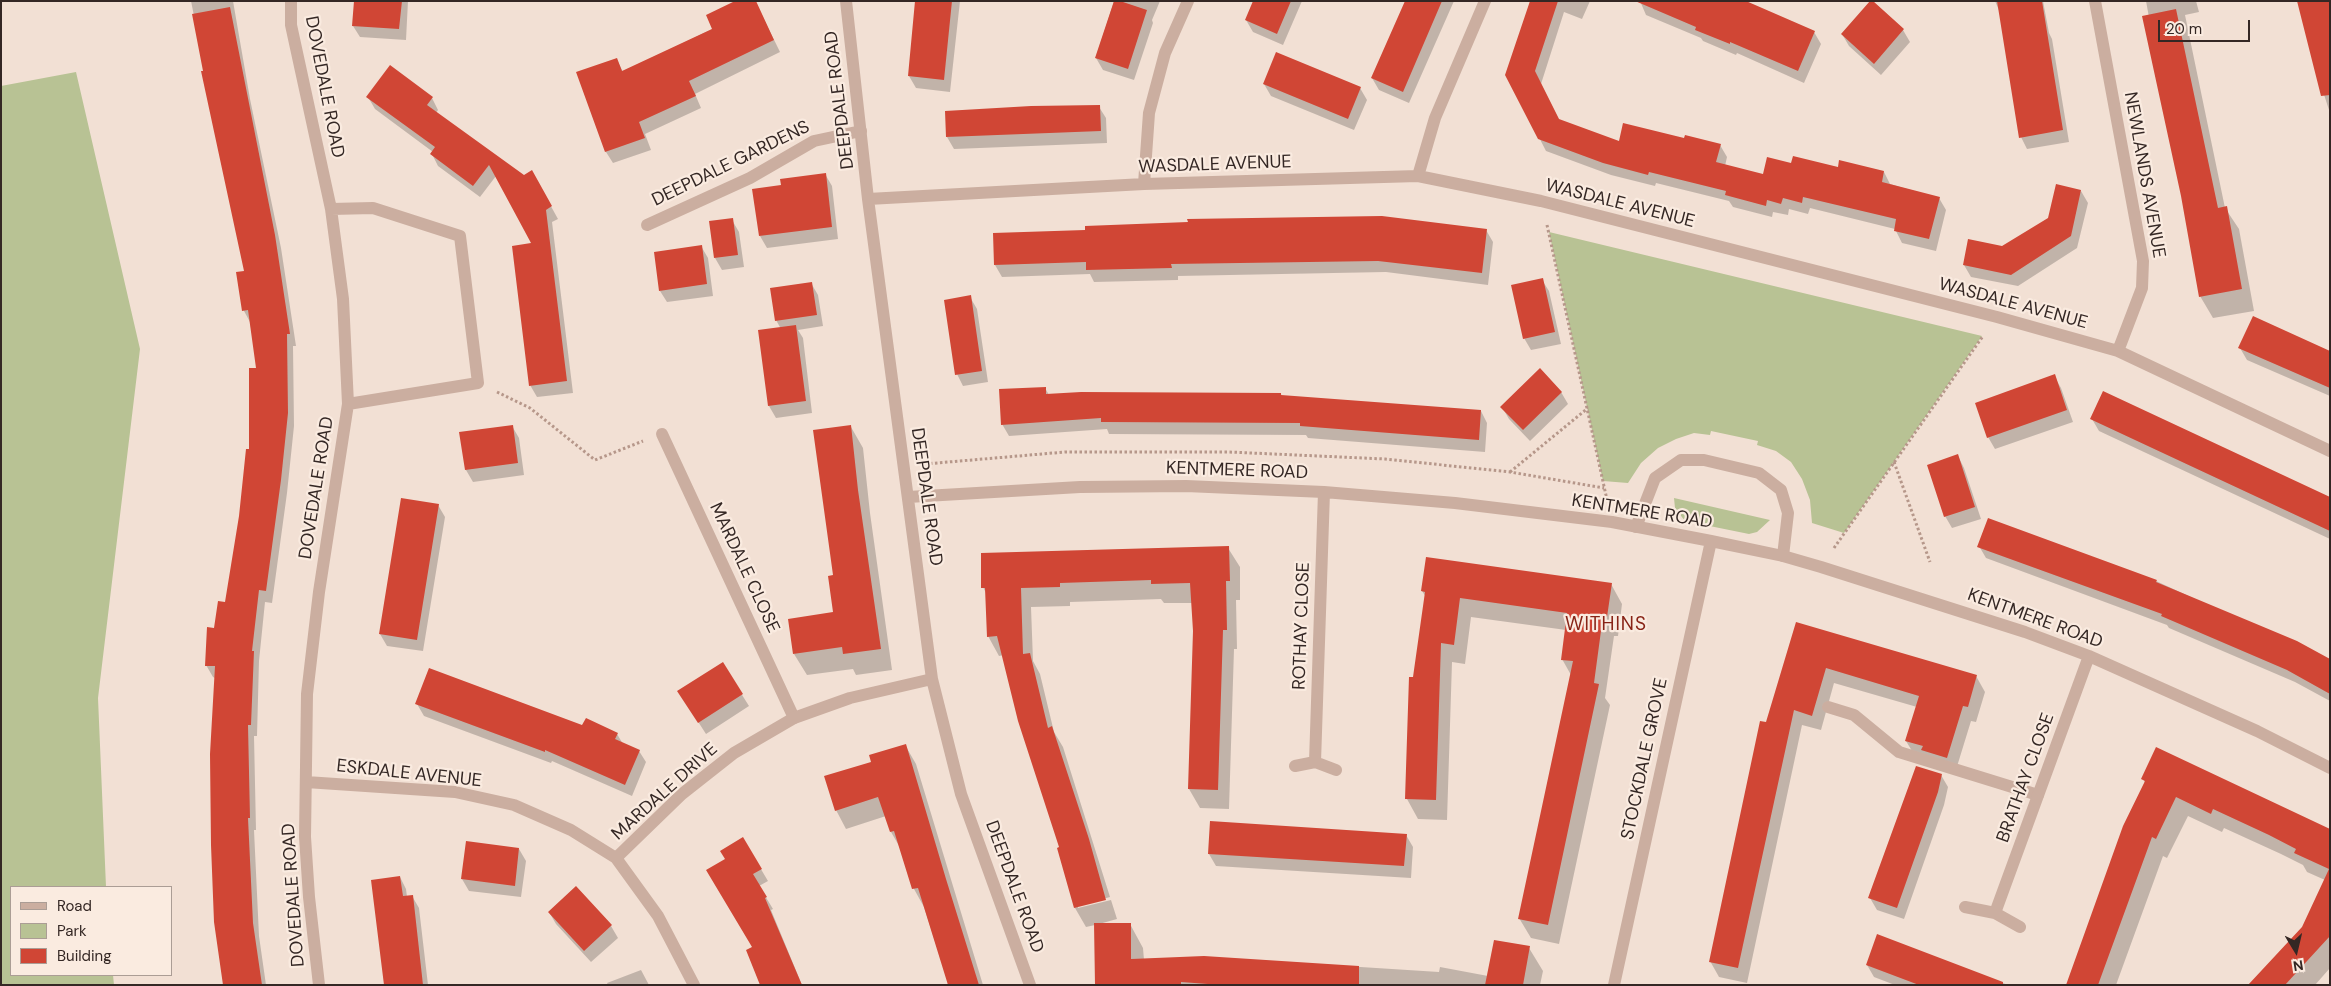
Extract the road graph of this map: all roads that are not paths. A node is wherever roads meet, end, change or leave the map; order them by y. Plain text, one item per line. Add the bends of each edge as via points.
1 (291, 1) edge
2 (846, 1) edge
3 (1188, 1) edge
4 (1485, 1) edge
5 (2095, 1) edge
6 (861, 131) junction
7 (1418, 176) junction
8 (1144, 184) junction
9 (868, 199) junction
10 (331, 208) junction
11 (647, 225) dead end
12 (2118, 351) junction
13 (348, 404) junction
14 (662, 434) road end
15 (2330, 451) edge
16 (1324, 492) junction
17 (908, 497) junction
18 (1636, 527) junction
19 (1711, 541) junction
20 (1783, 556) junction
21 (2089, 656) junction
22 (932, 679) junction
23 (1828, 707) dead end
24 (794, 718) junction
25 (1315, 762) junction
26 (1296, 766) dead end
27 (2330, 768) edge
28 (1336, 770) dead end
29 (306, 782) junction
30 (2038, 795) junction
31 (616, 858) junction
32 (1965, 907) dead end
33 (1995, 912) junction
34 (2020, 927) dead end
35 (319, 985) edge
36 (694, 985) edge
37 (1030, 985) edge
38 (1614, 985) edge

1 - 10 street, DOVEDALE ROAD via 291,24
2 - 6 street, DEEPDALE ROAD
3 - 8 street via 1165,53 1149,113
4 - 7 street via 1435,118
5 - 12 street, NEWLANDS AVENUE via 2143,262 2142,288
6 - 9 street, DEEPDALE ROAD
6 - 11 street, DEEPDALE GARDENS via 814,141 750,178
7 - 8 street, WASDALE AVENUE
7 - 12 street, WASDALE AVENUE via 1570,209 1997,317
8 - 9 street, WASDALE AVENUE
9 - 17 street, DEEPDALE ROAD
10 - 13 street, DOVEDALE ROAD via 342,299
10 - 13 street via 372,208 460,236 478,384
12 - 15 street, WASDALE AVENUE
13 - 29 street, DOVEDALE ROAD via 307,694
14 - 24 street, MARDALE CLOSE
16 - 17 street, KENTMERE ROAD via 1109,486
16 - 18 street, KENTMERE ROAD via 1455,503
16 - 25 street, ROTHAY CLOSE
17 - 22 street, DEEPDALE ROAD
18 - 19 street, KENTMERE ROAD
18 - 20 street via 1655,478 1681,460 1704,460 1759,474 1781,490 1788,513
19 - 20 street, KENTMERE ROAD
19 - 38 street, STOCKDALE GROVE
20 - 21 street, KENTMERE ROAD via 2025,632
21 - 27 street, KENTMERE ROAD via 2257,731
21 - 30 street, BRATHAY CLOSE
22 - 24 street, MARDALE DRIVE via 850,698
22 - 37 street, DEEPDALE ROAD via 961,794
23 - 30 street via 1854,715 1898,752
24 - 31 street, MARDALE DRIVE via 734,753 682,794
25 - 26 street
25 - 28 street
29 - 31 street, ESKDALE AVENUE via 455,792 514,804 571,830
29 - 35 street, DOVEDALE ROAD via 305,837
30 - 33 street, BRATHAY CLOSE
31 - 36 street, ESKDALE AVENUE via 658,916
32 - 33 street
33 - 34 street

